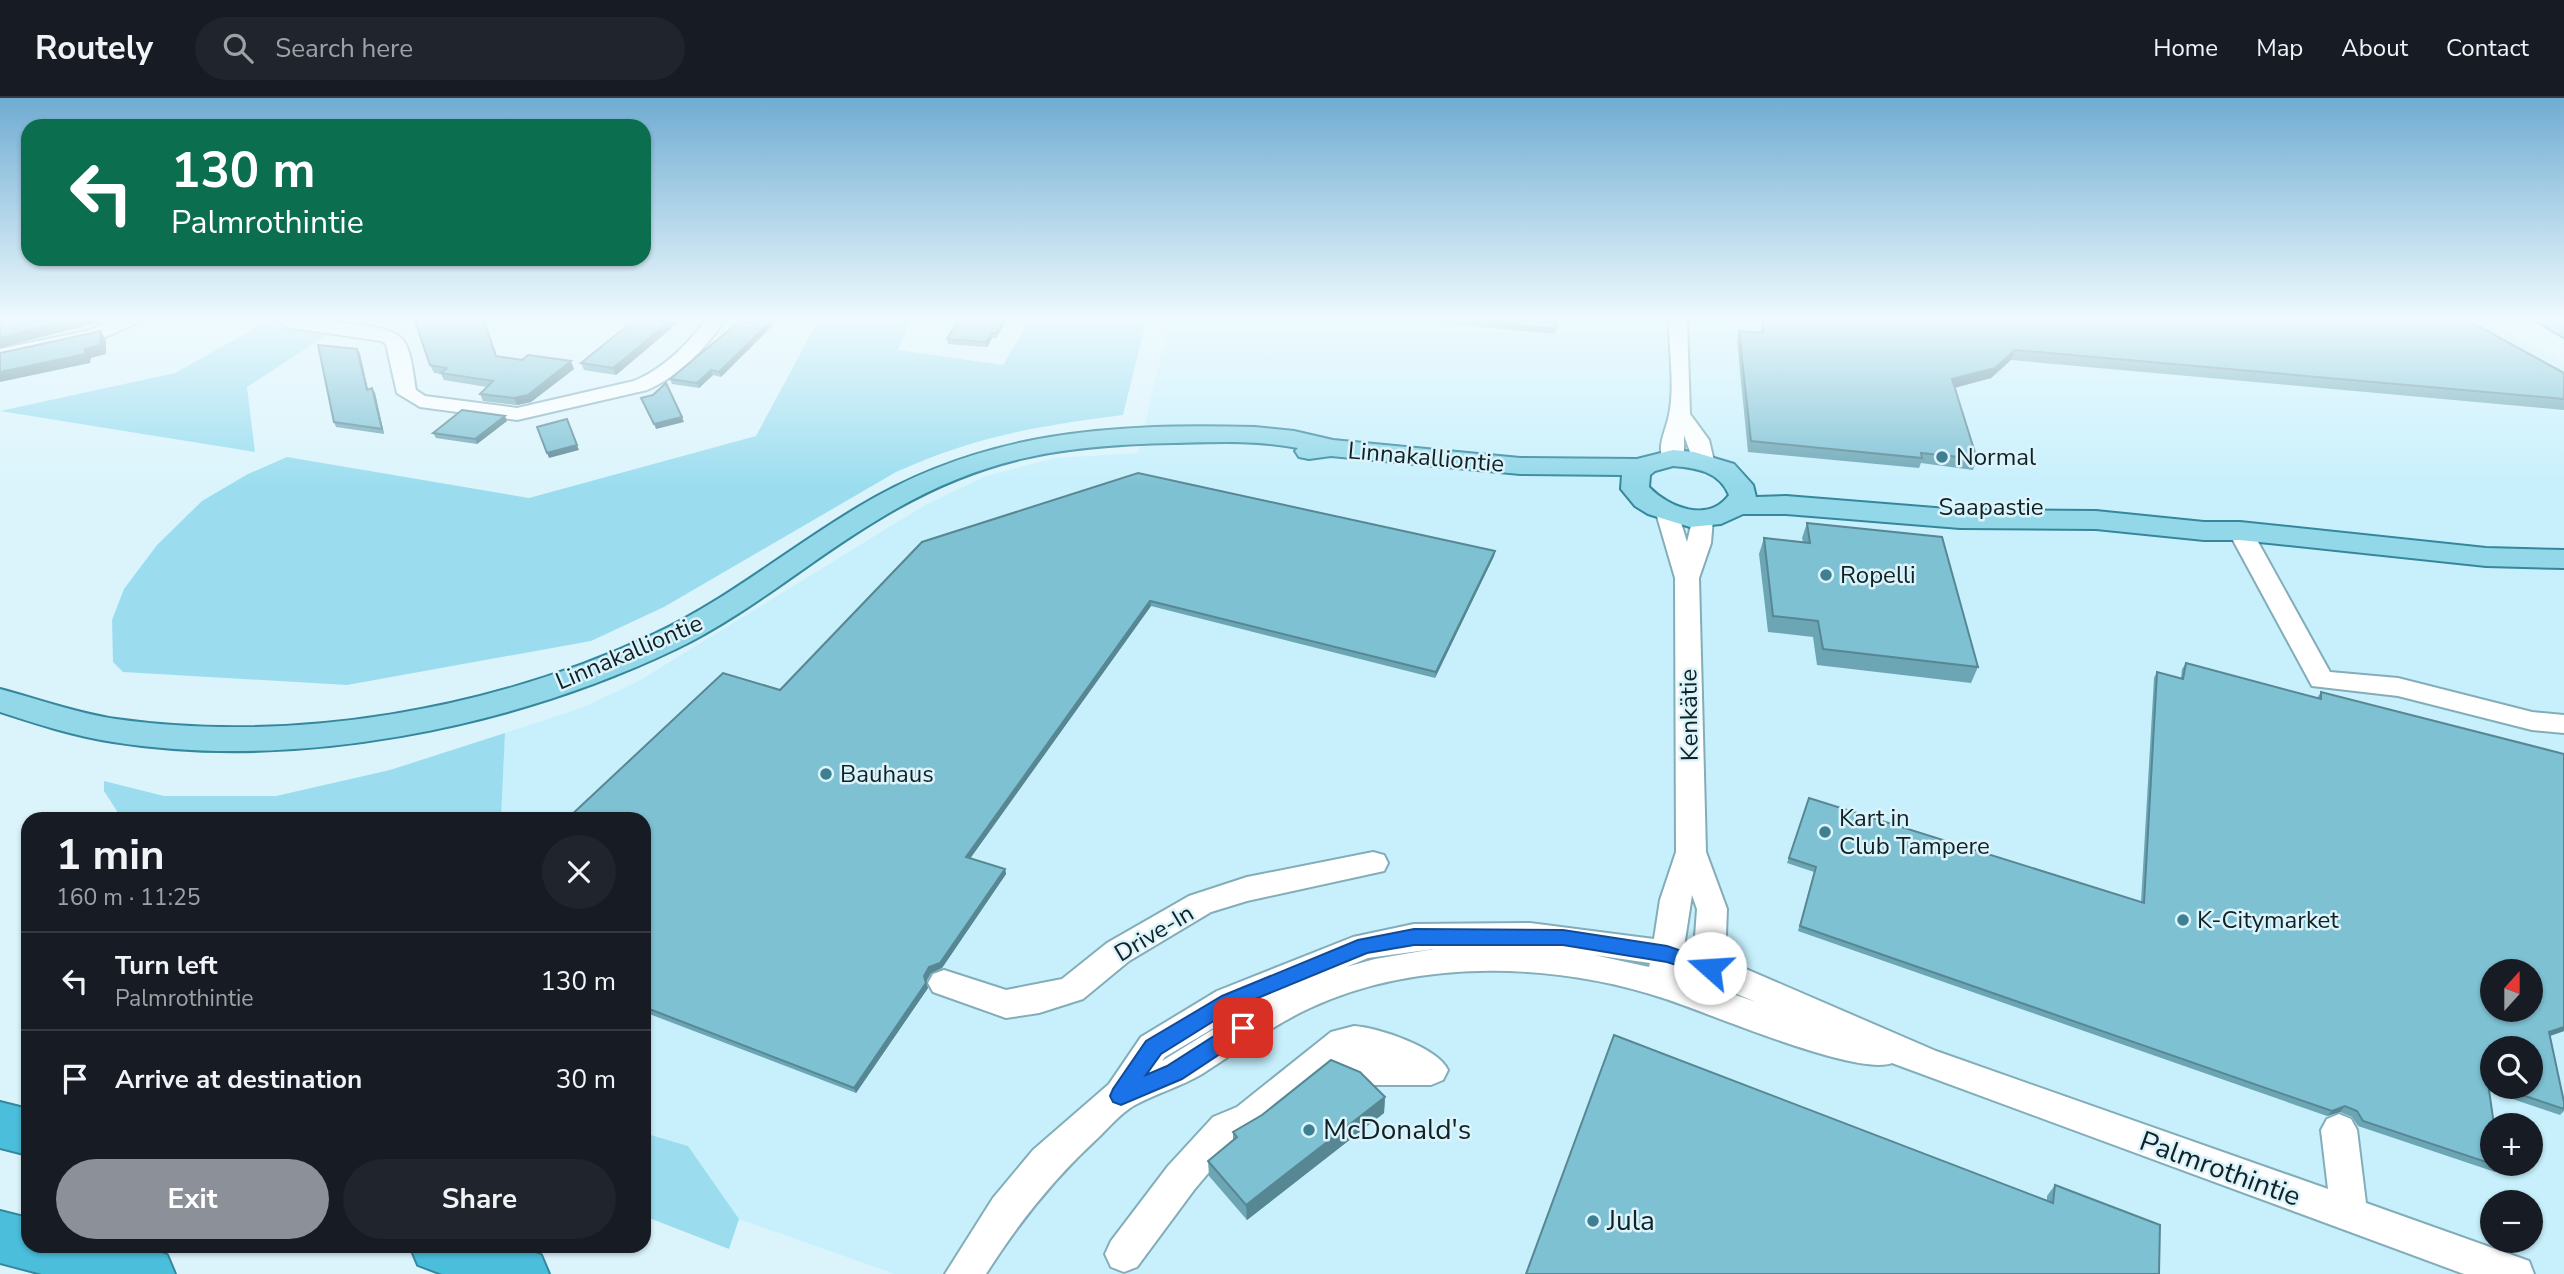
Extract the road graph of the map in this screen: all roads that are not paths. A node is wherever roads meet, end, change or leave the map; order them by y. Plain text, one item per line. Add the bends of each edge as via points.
1 (403, 376) edge
2 (660, 376) edge
3 (1679, 376) edge
4 (1680, 414) junction
5 (1673, 458) junction
6 (1703, 461) junction
7 (1638, 478) junction
8 (1739, 495) junction
9 (1667, 513) junction
10 (1702, 519) junction
11 (2240, 531) junction
12 (2564, 559) edge
13 (2521, 560) junction
14 (2564, 570) edge
15 (1687, 578) junction
16 (0, 700) edge
17 (2564, 724) edge
18 (1691, 852) junction
19 (1373, 863) dead end
20 (1665, 969) junction
21 (944, 983) dead end
22 (1708, 984) junction
23 (1431, 1070) dead end
24 (1121, 1096) joint
25 (0, 1125) edge
26 (21, 1130) edge
27 (2339, 1130) dead end
28 (2349, 1216) junction
29 (0, 1237) edge
30 (21, 1242) edge
31 (64, 1253) edge
32 (459, 1253) edge
33 (1124, 1254) dead end
34 (147, 1274) edge
35 (521, 1274) edge
36 (964, 1274) edge
37 (2515, 1274) edge

1 - 2 street via 407,393 420,401 517,414
3 - 4 street
4 - 5 street via 1672,439
4 - 6 street via 1698,440
5 - 6 main road
5 - 7 main road
6 - 8 main road via 1721,468
7 - 9 main road via 1647,502
7 - 16 main road, Linnakalliontie via 1331,448 1304,452 1216,444 1179,435 1063,439 958,467 898,497 727,609 664,642 582,676 480,705 321,733 213,738 118,732
8 - 10 main road, Saapastie via 1716,517
8 - 11 main road, Saapastie via 1786,505 1960,519 2077,519
9 - 10 main road
9 - 15 street, Kenkätie
10 - 15 street, Kenkätie
11 - 13 main road, Saapastie
11 - 17 street via 2321,681 2398,687 2532,721
12 - 13 main road, Saapastie
13 - 14 main road, Saapastie
15 - 18 street, Kenkätie
18 - 20 street, Kenkätie via 1675,900
18 - 22 street, Kenkätie via 1712,909
19 - 21 street, Drive-In via 1247,889 1200,904 1118,952 1072,990 1006,1004
20 - 22 street, Palmrothintie
20 - 24 street, Palmrothintie via 1520,961 1418,963 1374,971 1286,1004 1175,1072
22 - 28 street, Palmrothintie
23 - 33 street via 1373,1043 1343,1042 1248,1118 1225,1128
24 - 36 street, Palmrothintie via 1046,1162 1006,1210
25 - 26 highway
27 - 28 street
28 - 37 street, Palmrothintie
29 - 30 highway
31 - 34 highway
32 - 35 highway

